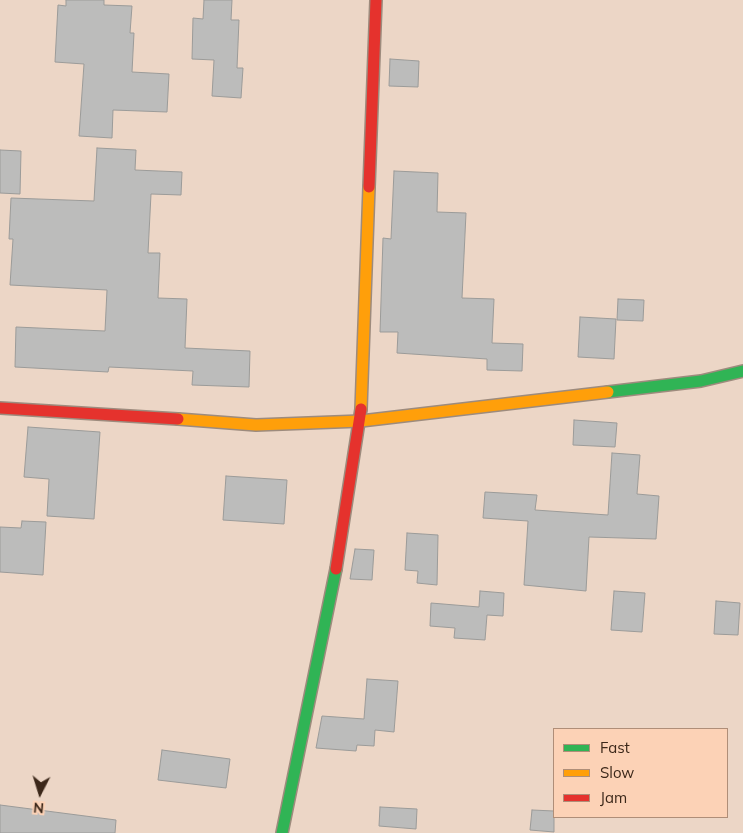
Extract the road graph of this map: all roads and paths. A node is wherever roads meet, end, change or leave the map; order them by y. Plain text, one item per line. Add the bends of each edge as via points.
1 (376, 0) edge
2 (743, 371) edge
3 (0, 408) edge
4 (360, 421) junction
5 (282, 833) edge

1 - 4 street
2 - 4 street via 701,381
3 - 4 street via 107,412 256,425
4 - 5 street via 334,581

